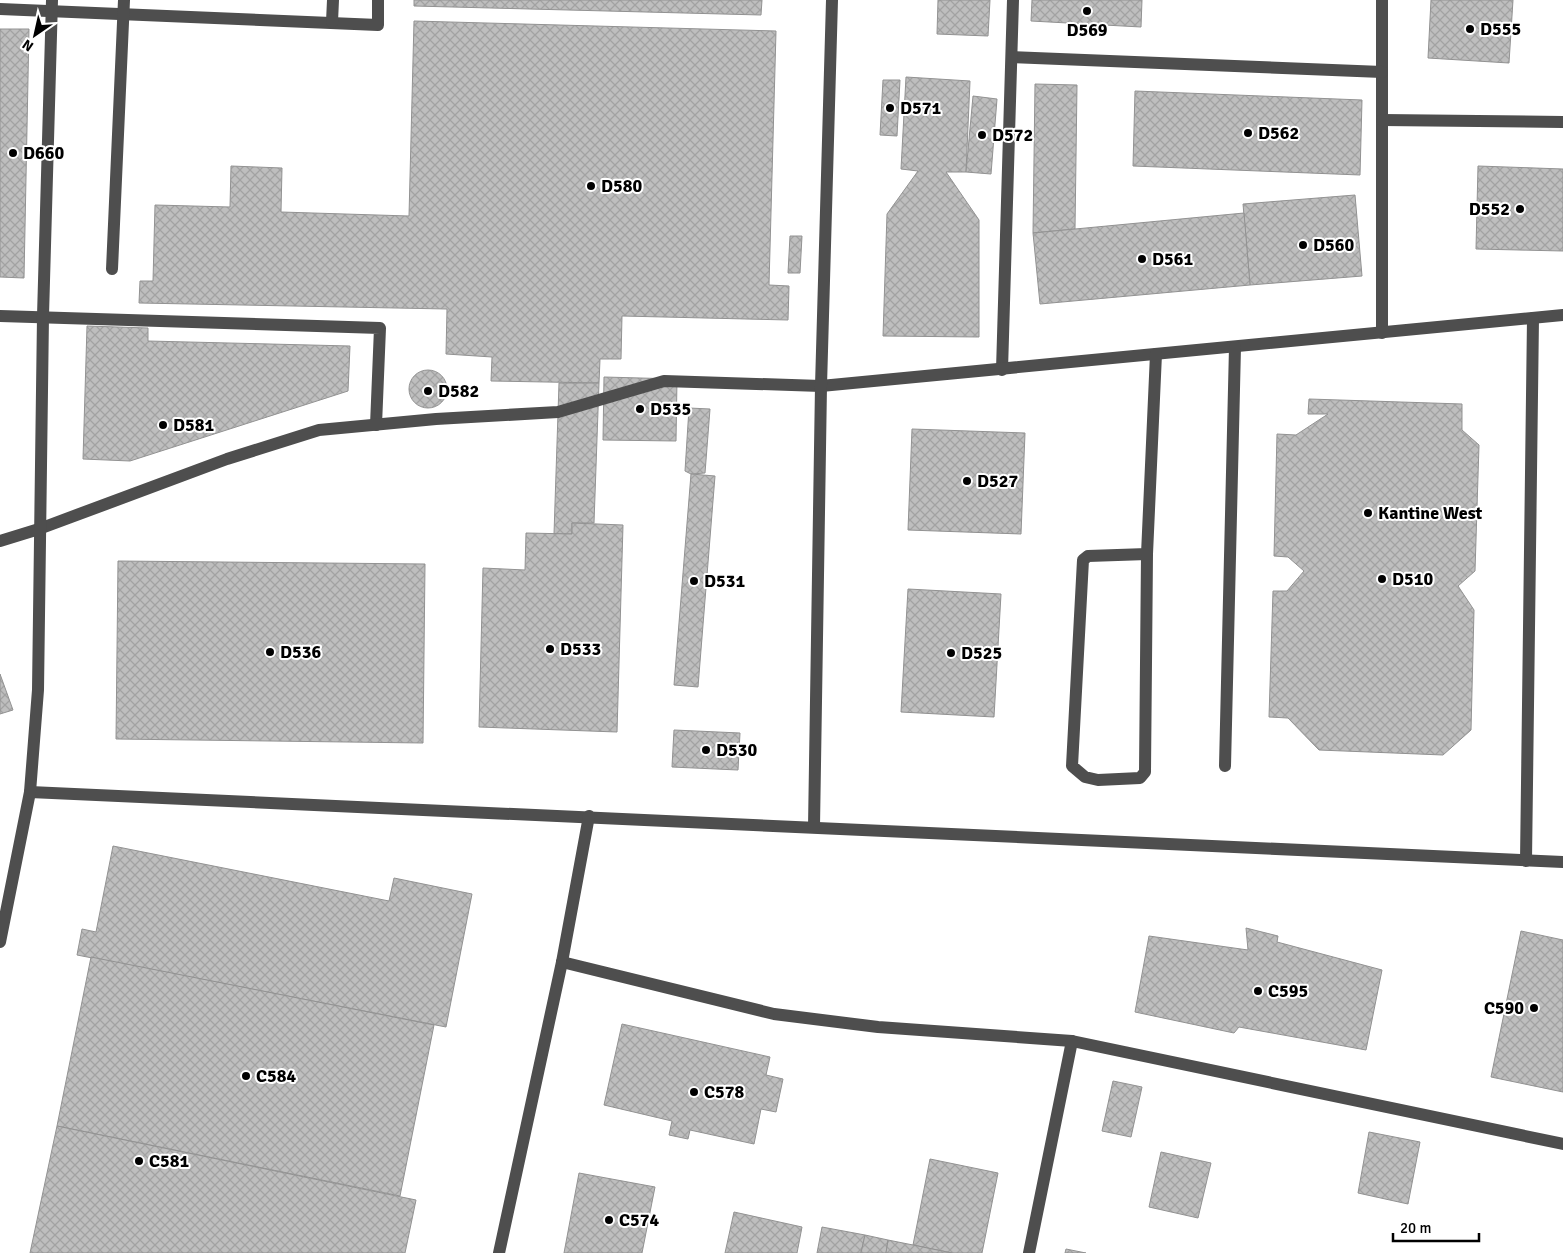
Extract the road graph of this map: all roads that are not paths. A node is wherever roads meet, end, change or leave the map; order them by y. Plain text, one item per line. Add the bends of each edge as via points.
1 (124, 0) edge
2 (333, 0) edge
3 (378, 0) edge
4 (832, 0) edge
5 (1013, 0) edge
6 (1382, 0) edge
7 (52, 6) edge
8 (0, 10) edge
9 (124, 14) junction
10 (332, 22) junction
11 (1012, 57) junction
12 (1382, 72) junction
13 (1382, 120) junction
14 (1563, 122) edge
15 (112, 269) dead end
16 (1563, 315) edge
17 (0, 316) edge
18 (43, 316) junction
19 (1533, 318) junction
20 (1382, 333) junction
21 (1235, 347) junction
22 (1156, 354) junction
23 (1002, 370) junction
24 (821, 386) junction
25 (376, 424) junction
26 (40, 528) junction
27 (0, 541) edge
28 (1147, 554) junction
29 (1225, 766) dead end
30 (30, 792) junction
31 (589, 816) junction
32 (814, 827) junction
33 (1526, 860) junction
34 (1563, 862) edge
35 (0, 942) edge
36 (562, 962) junction
37 (1072, 1041) junction
38 (1563, 1144) edge
39 (499, 1253) edge
40 (1029, 1253) edge

1 - 9 street
2 - 10 street
3 - 10 street via 378,25
4 - 24 street
5 - 11 street
6 - 12 street
7 - 8 street
7 - 9 street
7 - 18 street
9 - 10 street
9 - 15 street
11 - 12 street
11 - 23 street
12 - 13 street
13 - 14 street
13 - 20 street
16 - 19 street
17 - 18 street
18 - 25 street via 380,328
18 - 26 street
19 - 20 street
19 - 33 street
20 - 21 street
21 - 22 street
21 - 29 street
22 - 23 street
22 - 28 street
23 - 24 street
24 - 25 street via 664,381 558,412
24 - 32 street
25 - 26 street via 319,430 227,459
26 - 27 street
26 - 30 street via 38,690
28 - 28 street via 1088,556 1083,560 1072,766 1085,777 1098,780 1140,778 1145,772
30 - 31 street
30 - 35 street
31 - 32 street
31 - 36 street
32 - 33 street
33 - 34 street
36 - 37 street via 774,1014 878,1027
36 - 39 street
37 - 38 street
37 - 40 street

